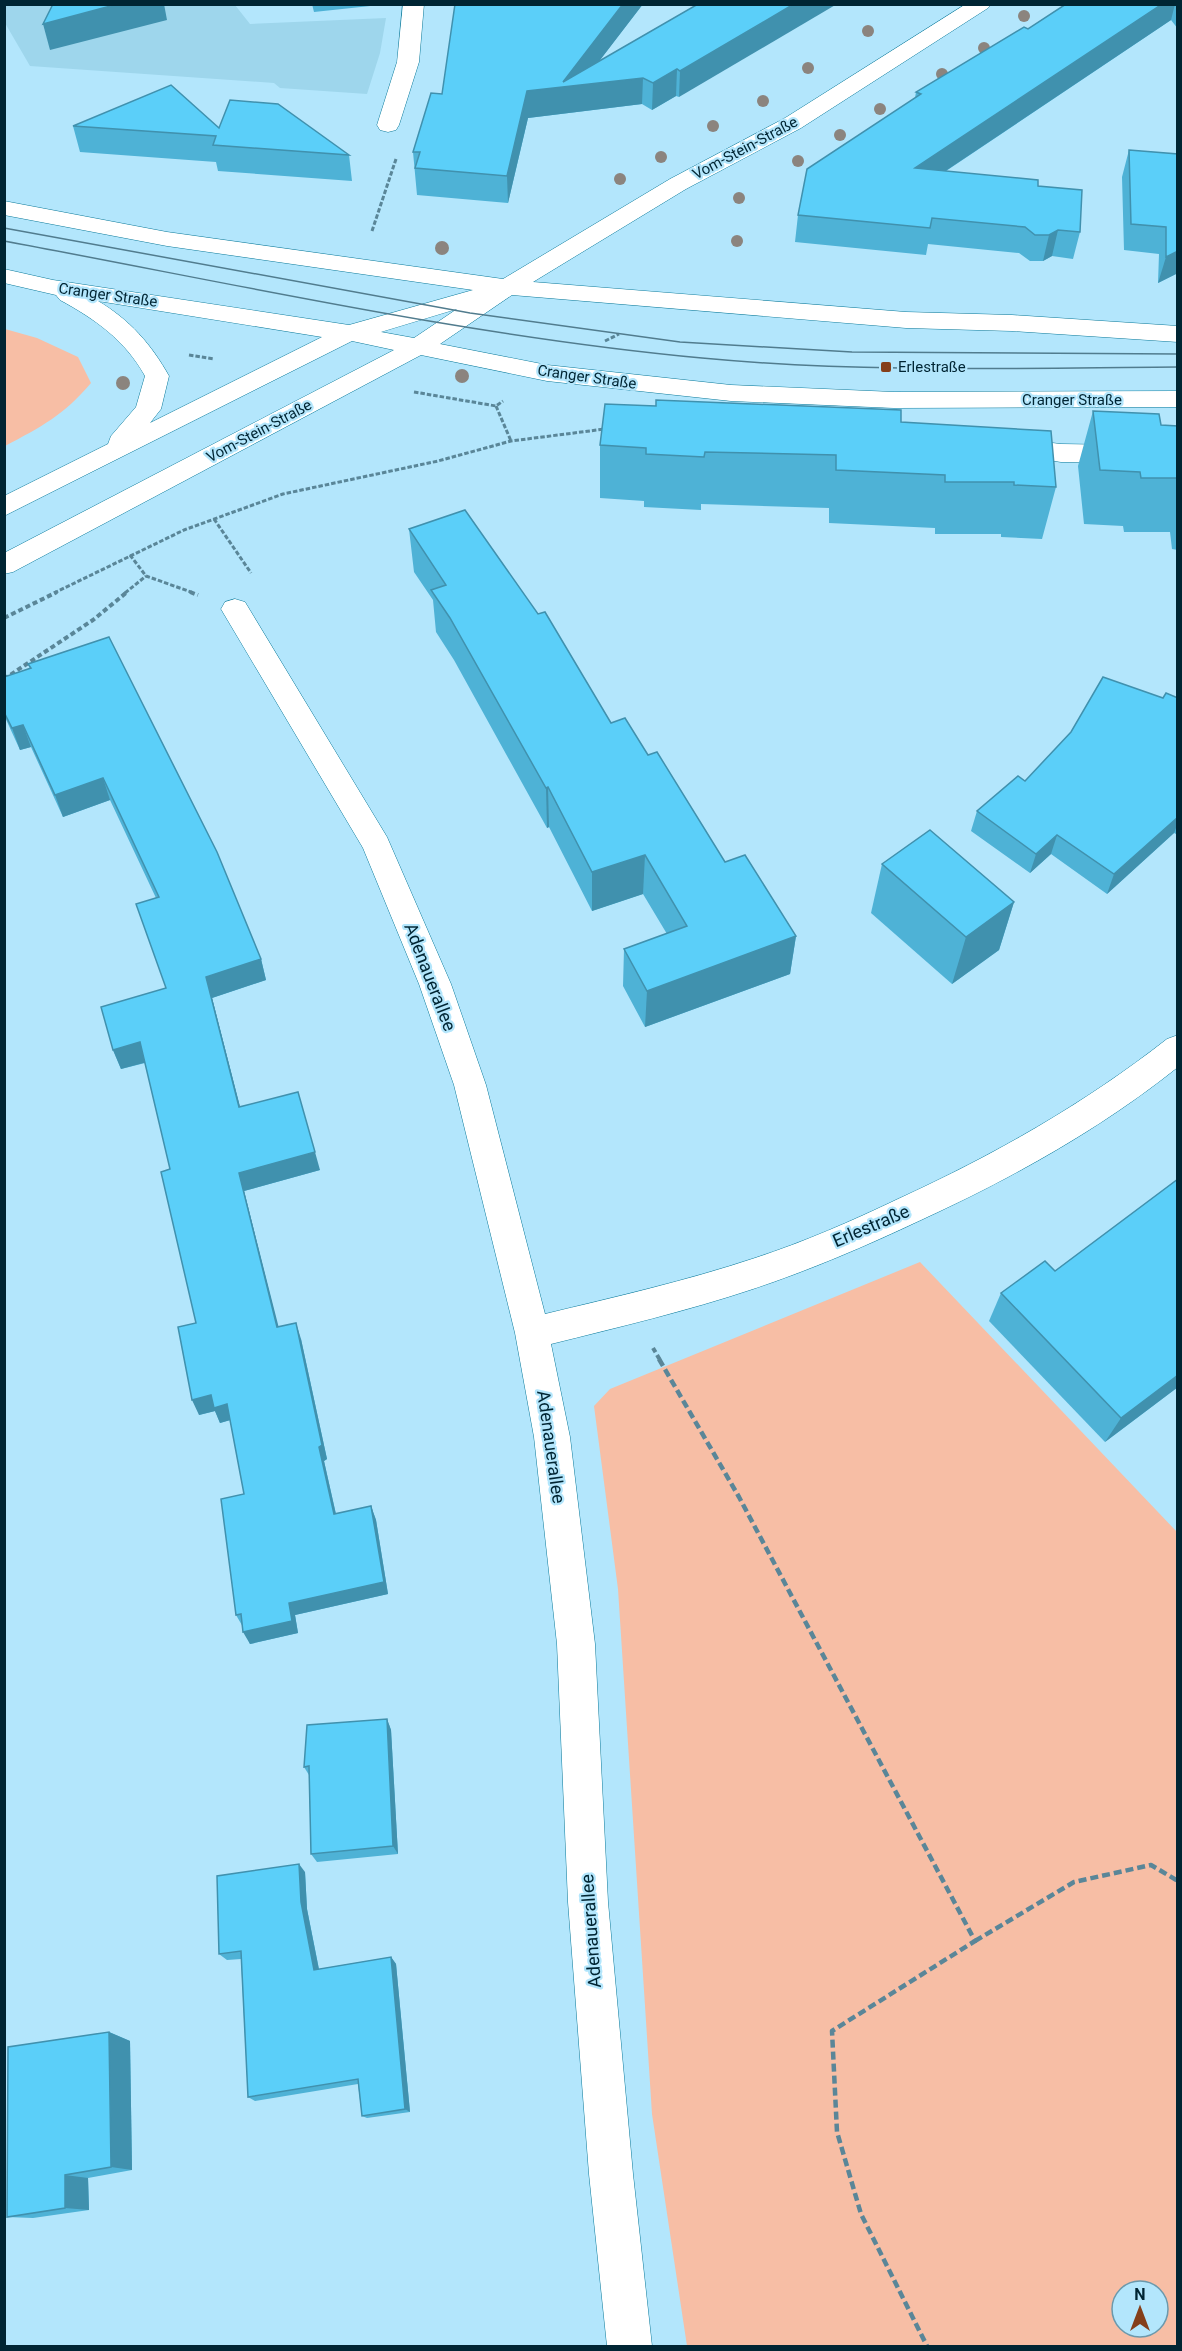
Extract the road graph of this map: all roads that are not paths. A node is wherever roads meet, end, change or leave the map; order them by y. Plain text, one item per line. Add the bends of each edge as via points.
1 (414, 4) edge
2 (981, 4) edge
3 (388, 125) road end
4 (4, 207) edge
5 (4, 276) edge
6 (53, 287) junction
7 (507, 288) junction
8 (349, 333) junction
9 (1178, 334) edge
10 (420, 346) junction
11 (1178, 399) edge
12 (988, 445) edge
13 (110, 454) junction
14 (1178, 455) edge
15 (4, 507) edge
16 (4, 566) edge
17 (235, 609) road end
18 (1178, 1048) edge
19 (532, 1333) junction
20 (630, 2346) edge

1 - 3 main road via 408,62
2 - 7 main road, Vom-Stein-Straße via 793,123 678,184
4 - 7 main road via 167,239
5 - 6 main road, Cranger Straße
6 - 8 main road, Cranger Straße
6 - 13 main road via 98,310 121,328 146,355 157,376 148,409
7 - 8 main road, Vom-Stein-Straße
7 - 9 main road via 906,320
7 - 10 main road, Vom-Stein-Straße
8 - 10 main road, Cranger Straße
8 - 13 main road, Vom-Stein-Straße
10 - 11 main road, Cranger Straße via 547,373 731,393 906,400
10 - 16 main road, Vom-Stein-Straße
12 - 14 main road via 1061,453
13 - 15 main road, Vom-Stein-Straße
17 - 19 main road, Adenauerallee via 377,844 435,984 470,1085
18 - 19 main road, Erlestraße via 1145,1076 1057,1136 850,1237 736,1280
19 - 20 main road, Adenauerallee via 552,1437 576,1644 588,1902

